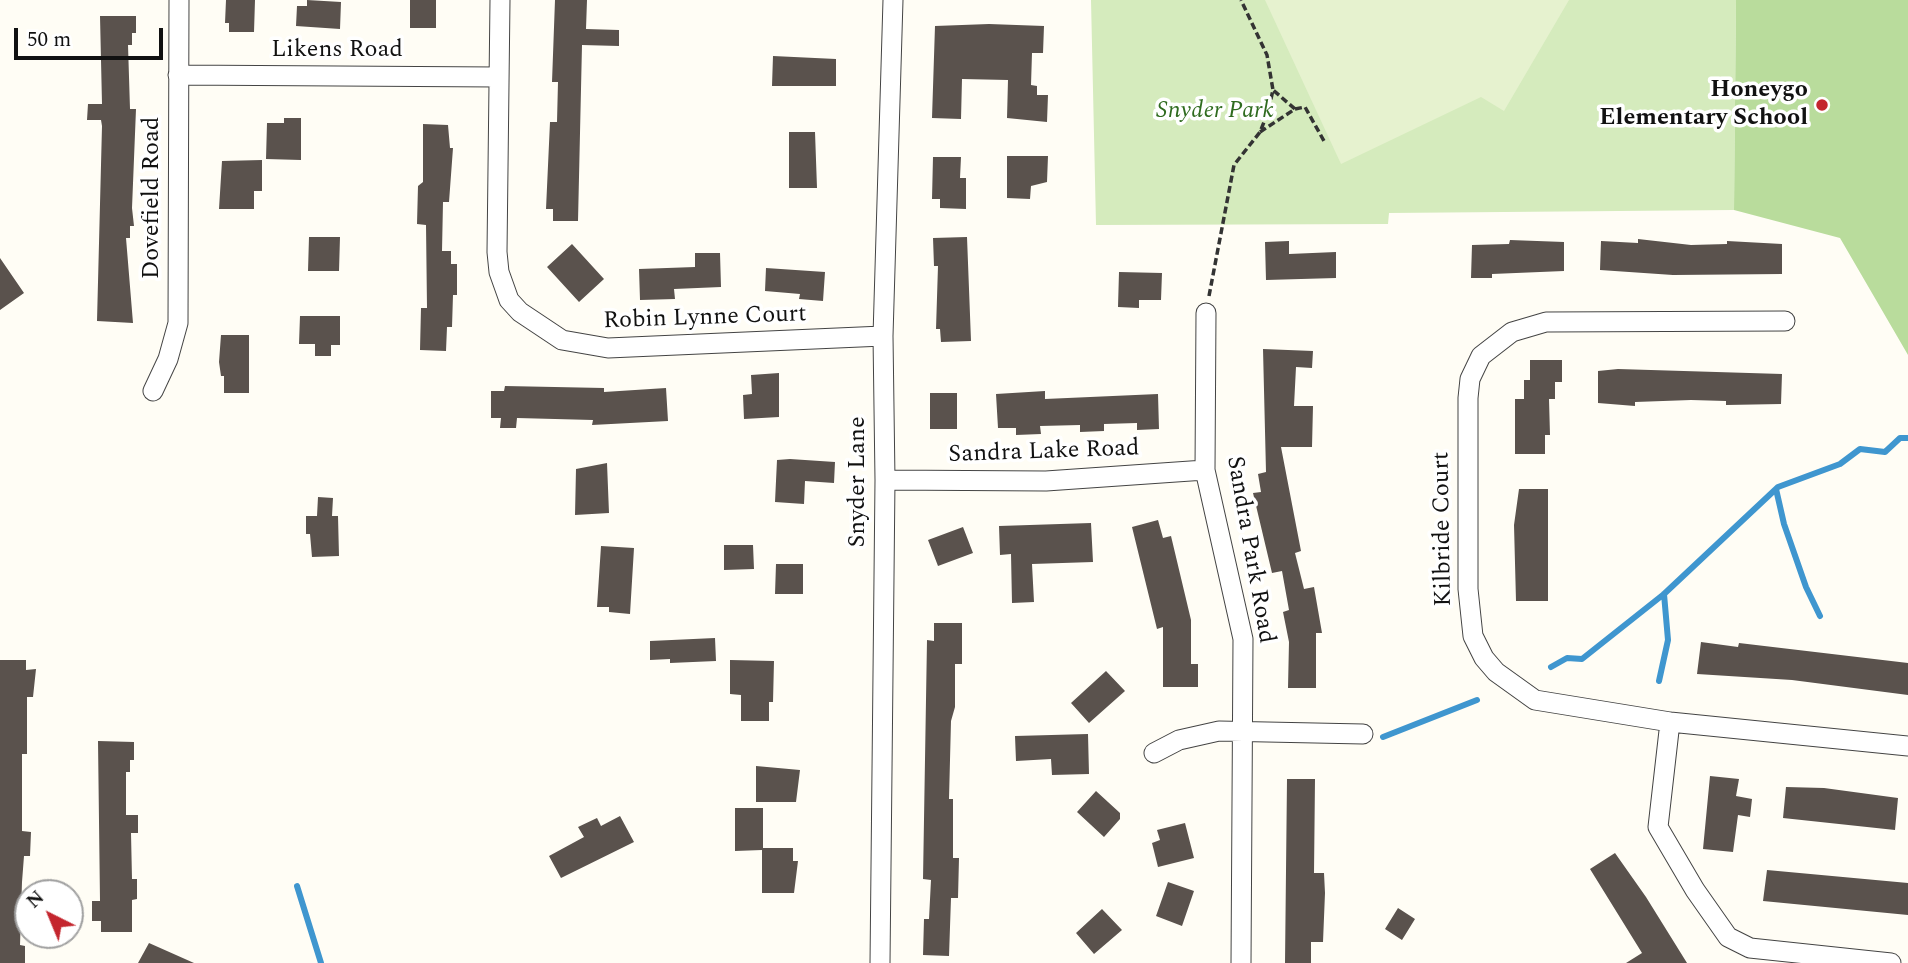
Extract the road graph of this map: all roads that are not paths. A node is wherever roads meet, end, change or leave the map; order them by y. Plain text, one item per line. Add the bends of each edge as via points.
1 (178, 0) edge
2 (500, 0) edge
3 (893, 0) edge
4 (178, 75) junction
5 (496, 77) junction
6 (1206, 313) road end
7 (1785, 321) dead end
8 (883, 336) junction
9 (153, 391) dead end
10 (1205, 470) junction
11 (885, 481) junction
12 (1670, 722) junction
13 (1245, 730) junction
14 (1363, 734) dead end
15 (1908, 746) edge
16 (1154, 754) dead end
17 (1799, 958) edge
18 (880, 963) edge
19 (1241, 963) edge
20 (1891, 963) edge

1 - 4 street, Dovefield Road
2 - 5 street, Robin Lynne Court
3 - 8 street, Snyder Lane
4 - 5 street, Likens Road
4 - 9 street, Dovefield Road via 178,323
5 - 8 street, Robin Lynne Court via 499,272 509,300 547,333 581,346 608,348
6 - 10 street, Sandra Park Road
7 - 12 street, Kilbride Court via 1546,322 1503,337 1481,356 1469,379 1468,589 1473,636 1484,658 1507,682 1535,699
8 - 11 street, Snyder Lane
10 - 11 street, Sandra Lake Road via 1046,481
10 - 13 street, Sandra Park Road via 1243,639
11 - 18 street, Snyder Lane
12 - 15 street, Kilbride Court
12 - 17 street via 1658,812 1664,841 1728,937 1750,948
13 - 14 street
13 - 16 street via 1197,735
13 - 19 street, Sandra Park Road
17 - 20 street

